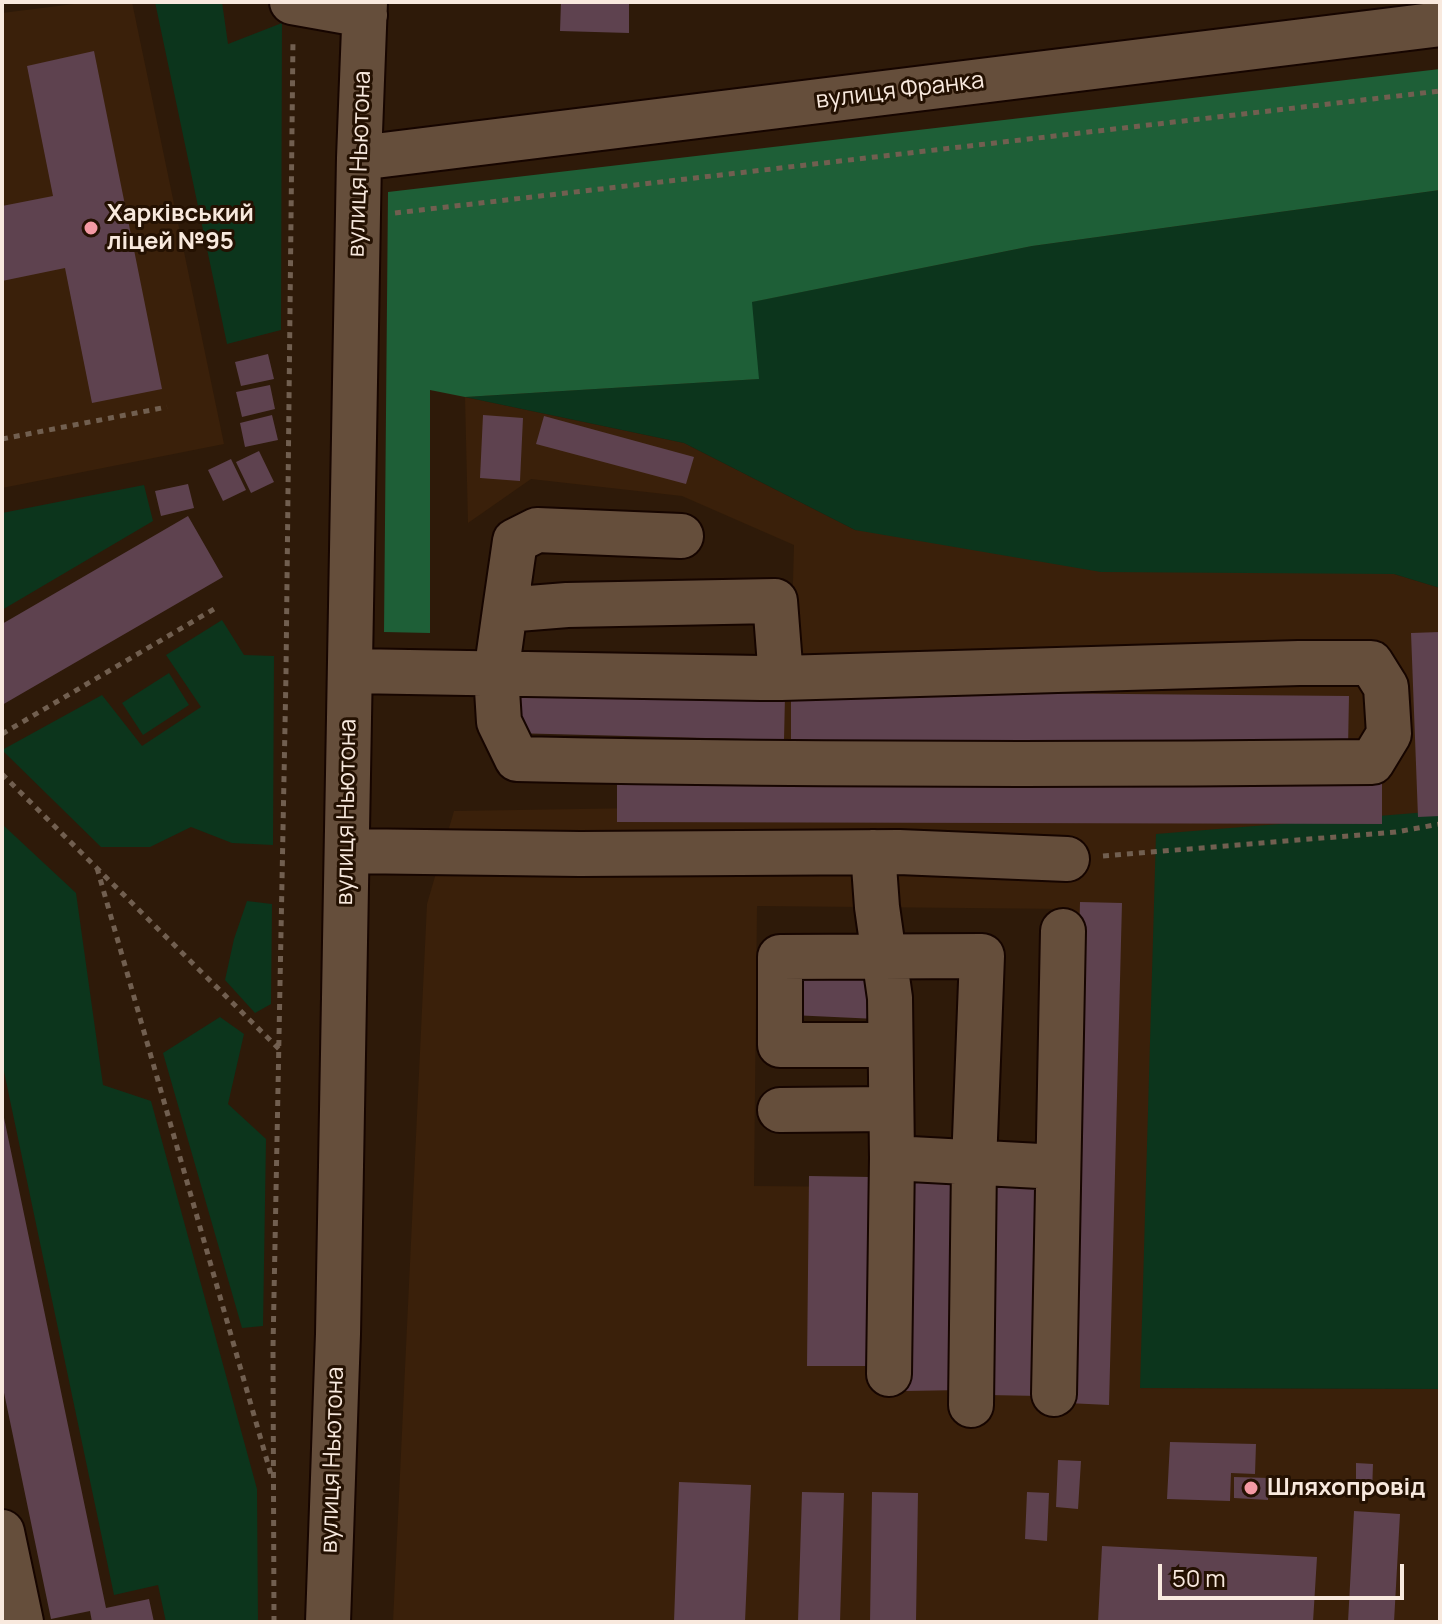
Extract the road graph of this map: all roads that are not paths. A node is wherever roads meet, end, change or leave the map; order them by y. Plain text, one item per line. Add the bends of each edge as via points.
1 (293, 2) edge
2 (365, 8) edge
3 (1440, 24) edge
4 (359, 158) junction
5 (681, 536) dead end
6 (505, 610) junction
7 (350, 671) junction
8 (496, 674) junction
9 (781, 678) junction
10 (347, 851) junction
11 (873, 852) junction
12 (1067, 859) road end
13 (1063, 931) dead end
14 (884, 956) junction
15 (890, 1045) junction
16 (891, 1109) junction
17 (780, 1110) dead end
18 (892, 1158) junction
19 (974, 1164) junction
20 (1058, 1167) junction
21 (889, 1374) dead end
22 (1054, 1394) dead end
23 (971, 1405) dead end
24 (2, 1532) edge
25 (21, 1622) edge
26 (328, 1622) edge

1 - 2 street
2 - 4 street, вулиця Ньютона
3 - 4 street, вулиця Франка
4 - 7 street, вулиця Ньютона
5 - 6 street via 537,530 515,541
6 - 8 street
6 - 9 street via 775,601
7 - 8 street
7 - 10 street, вулиця Ньютона
8 - 9 street
8 - 9 street via 499,722 517,759 987,766 1372,762 1389,734 1386,687 1371,663
10 - 11 street
10 - 26 street, вулиця Ньютона
11 - 12 street
11 - 14 street
13 - 20 street
14 - 15 street
14 - 15 street via 780,957 780,1045
14 - 19 street via 982,956
15 - 16 street
16 - 17 street
16 - 18 street
18 - 19 street
18 - 21 street
19 - 20 street
19 - 23 street
20 - 22 street
24 - 25 street

